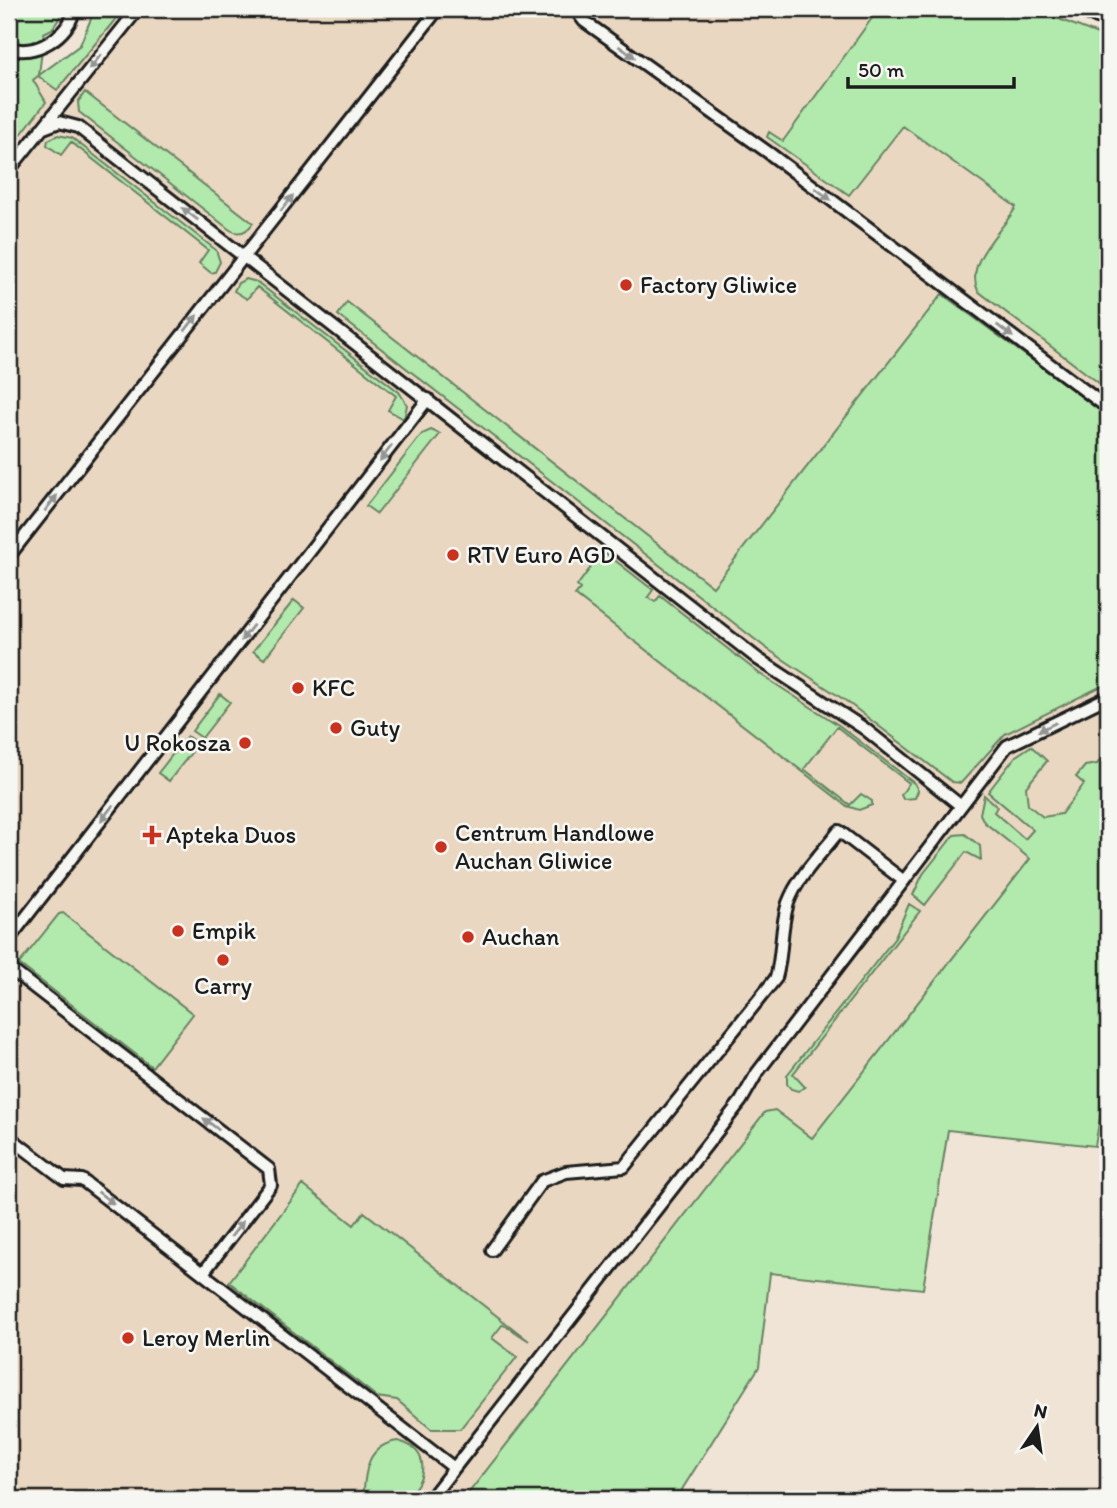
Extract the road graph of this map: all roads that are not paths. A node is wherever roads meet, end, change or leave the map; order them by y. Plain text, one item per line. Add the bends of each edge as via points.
1 (74, 9) edge
2 (138, 9) edge
3 (438, 9) edge
4 (575, 9) edge
5 (1076, 9) edge
6 (1108, 21) edge
7 (9, 47) edge
8 (41, 129) junction
9 (9, 170) edge
10 (243, 256) junction
11 (428, 400) junction
12 (1108, 408) edge
13 (9, 556) edge
14 (1108, 698) edge
15 (961, 806) junction
16 (904, 881) junction
17 (9, 939) edge
18 (9, 968) edge
19 (9, 1138) edge
20 (492, 1250) dead end
21 (203, 1273) junction
22 (454, 1468) junction
23 (430, 1499) edge

1 - 7 lane via 60,36 38,48 17,51
2 -> 8 lane
10 -> 3 lane
4 -> 12 lane via 583,22 768,153
5 - 6 lane
8 - 9 lane
10 -> 8 lane via 78,127 59,122
10 - 11 lane
13 -> 10 lane
11 - 15 lane via 758,659 865,729
11 -> 17 lane
14 -> 15 lane via 1007,746
15 - 16 lane
16 - 20 lane via 839,831 789,901 776,978 624,1167 566,1172 542,1181
16 - 22 lane via 740,1101
21 -> 18 lane via 271,1185 269,1169
19 -> 21 lane via 64,1180 82,1180
21 - 22 lane
22 - 23 lane

